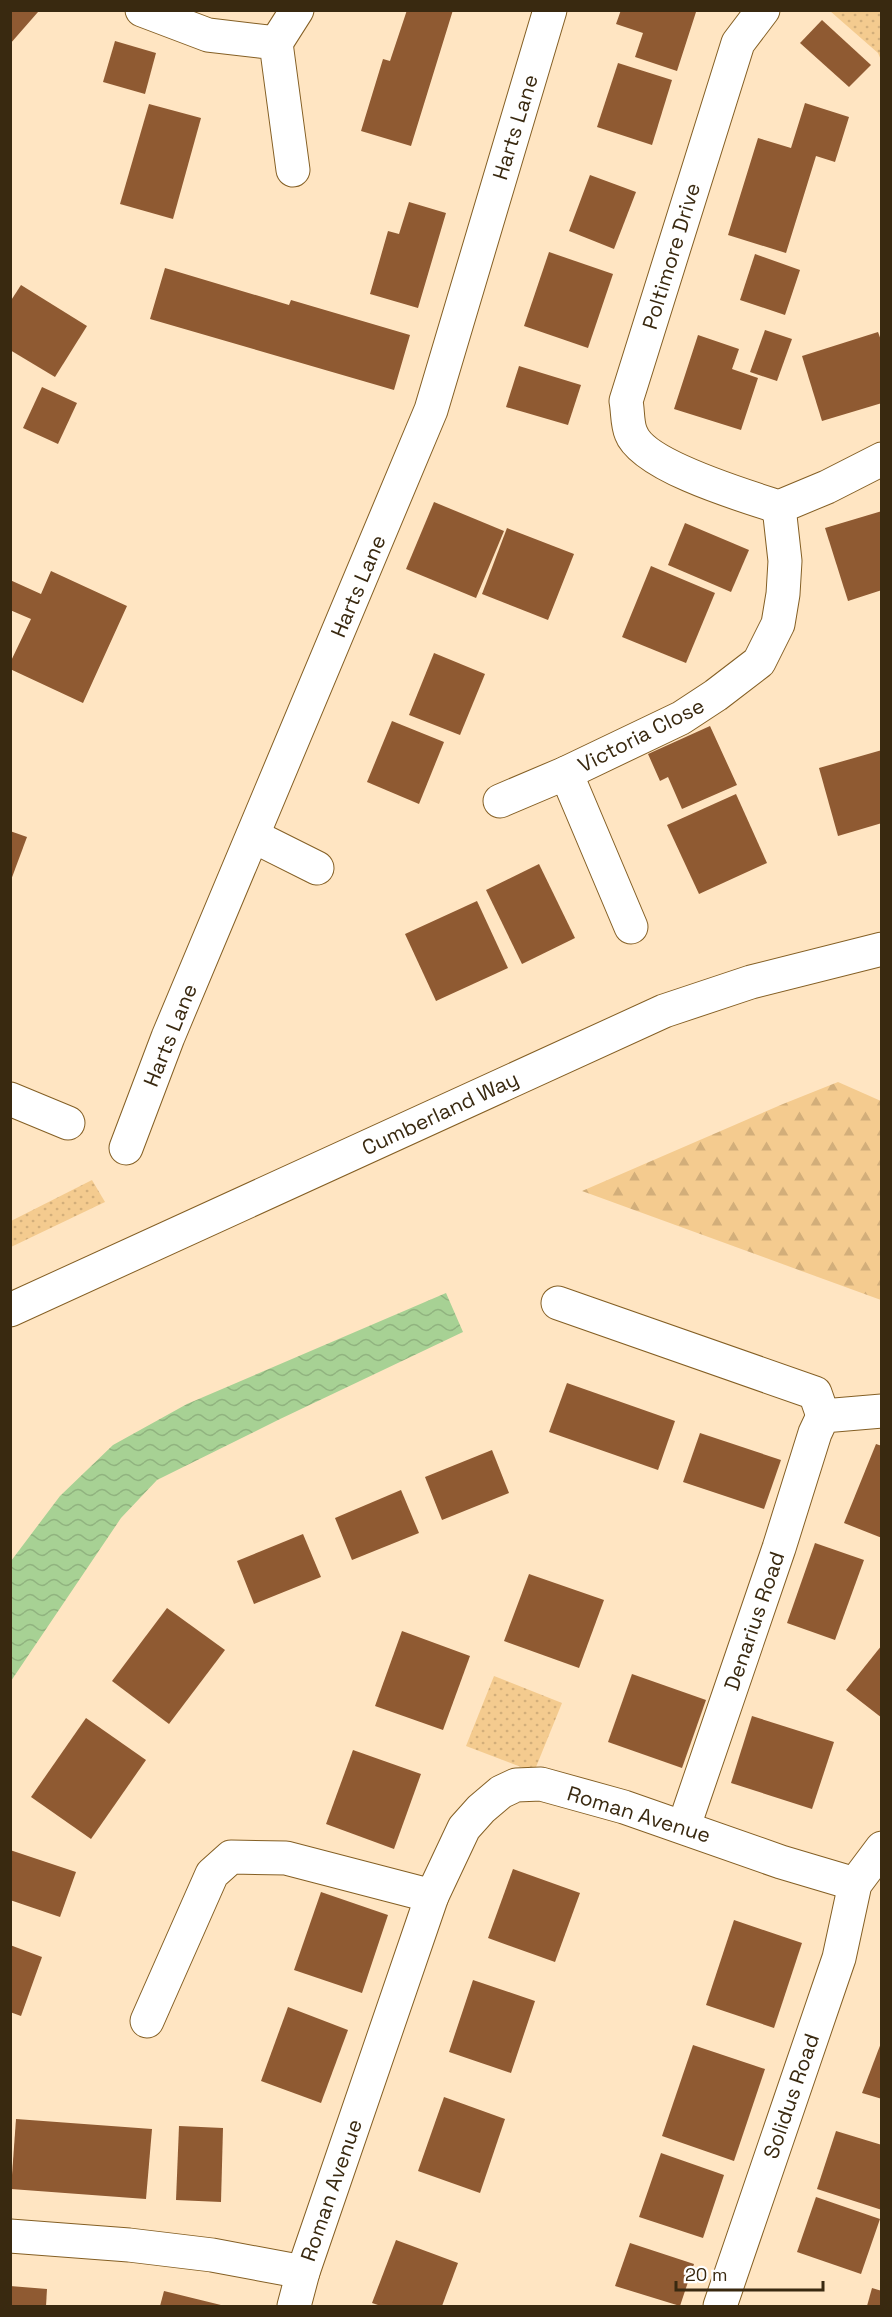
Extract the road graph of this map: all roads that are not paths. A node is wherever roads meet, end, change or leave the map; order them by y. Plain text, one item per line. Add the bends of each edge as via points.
1 (142, 10) edge
2 (297, 10) edge
3 (550, 10) edge
4 (763, 10) edge
5 (276, 42) junction
6 (293, 170) dead end
7 (882, 459) edge
8 (778, 507) junction
9 (566, 772) junction
10 (500, 801) dead end
11 (254, 836) junction
12 (317, 868) dead end
13 (631, 927) dead end
14 (882, 949) edge
15 (10, 1099) edge
16 (68, 1123) dead end
17 (126, 1148) dead end
18 (558, 1303) dead end
19 (10, 1311) edge
20 (882, 1412) edge
21 (823, 1416) junction
22 (684, 1826) junction
23 (882, 1848) edge
24 (855, 1884) junction
25 (432, 1896) junction
26 (147, 2021) dead end
27 (10, 2236) edge
28 (303, 2272) junction
29 (294, 2307) edge
30 (720, 2307) edge

1 - 5 street via 208,35
2 - 5 street
3 - 11 street, Harts Lane via 431,410
4 - 8 street, Poltimore Drive via 738,43 626,401 631,433 640,447 695,478
5 - 6 street
7 - 8 street
8 - 9 street, Victoria Close via 785,561 783,594 778,624 759,662 681,717
9 - 10 street, Victoria Close
9 - 13 street, Victoria Close
11 - 12 street
11 - 17 street, Harts Lane via 159,1058
14 - 19 street, Cumberland Way via 751,982 664,1011
15 - 16 street
18 - 21 street via 815,1393
20 - 21 street
21 - 22 street, Denarius Road
22 - 24 street, Roman Avenue
22 - 25 street, Roman Avenue via 541,1784 516,1785 495,1797 464,1828
23 - 24 street
24 - 30 street, Solidus Road via 839,1958
25 - 26 street via 286,1858 231,1857 212,1875
25 - 28 street, Roman Avenue
27 - 28 street, Roman Avenue via 212,2255
28 - 29 street

